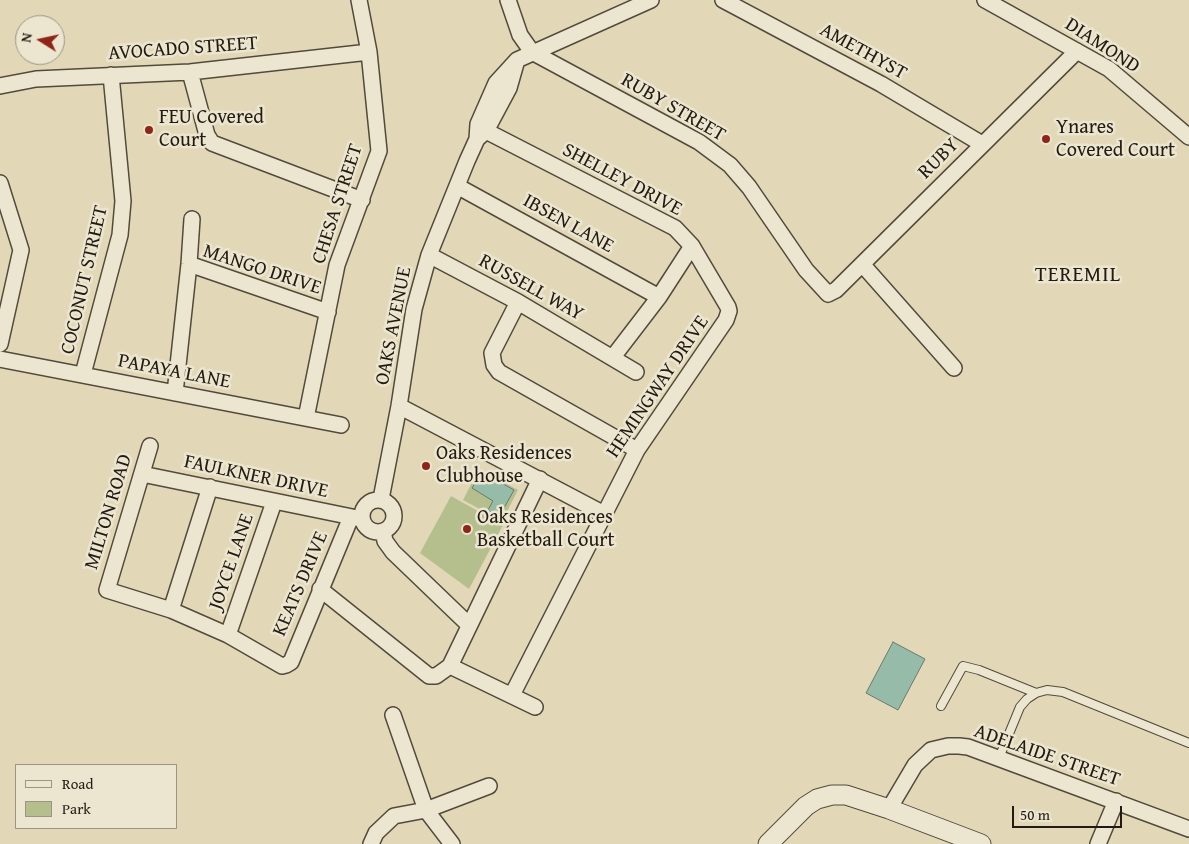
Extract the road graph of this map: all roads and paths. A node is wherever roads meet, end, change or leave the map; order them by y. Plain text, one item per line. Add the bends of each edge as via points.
1 (359, 0) edge
2 (508, 0) edge
3 (651, 0) edge
4 (723, 0) edge
5 (985, 0) edge
6 (1076, 51) junction
7 (369, 52) junction
8 (532, 52) junction
9 (190, 72) junction
10 (111, 75) junction
11 (0, 86) edge
12 (482, 135) junction
13 (1189, 137) edge
14 (982, 144) junction
15 (0, 183) edge
16 (457, 186) junction
17 (362, 200) junction
18 (192, 219) dead end
19 (692, 246) junction
20 (429, 255) junction
21 (190, 264) junction
22 (862, 264) junction
23 (828, 294) joint
24 (659, 297) junction
25 (518, 302) junction
26 (328, 312) junction
27 (728, 315) joint
28 (0, 344) edge
29 (613, 357) junction
30 (0, 359) edge
31 (954, 368) dead end
32 (636, 372) dead end
33 (83, 374) junction
34 (175, 392) junction
35 (399, 406) junction
36 (306, 418) junction
37 (341, 425) dead end
38 (150, 446) dead end
39 (637, 450) junction
40 (142, 474) junction
41 (540, 479) junction
42 (210, 488) junction
43 (381, 499) junction
44 (274, 502) junction
45 (604, 514) junction
46 (356, 518) junction
47 (383, 532) junction
48 (320, 589) junction
49 (171, 610) junction
50 (469, 625) junction
51 (228, 635) junction
52 (450, 666) junction
53 (1036, 694) junction
54 (512, 695) junction
55 (941, 706) dead end
56 (535, 707) dead end
57 (393, 715) dead end
58 (1189, 743) edge
59 (999, 758) junction
60 (490, 786) dead end
61 (1116, 801) junction
62 (889, 809) junction
63 (426, 810) junction
64 (1189, 829) edge
65 (775, 842) edge
66 (371, 844) edge
67 (452, 844) edge
68 (981, 844) edge
69 (1098, 844) edge

1 - 7 street, CHESA STREET
2 - 8 street via 520,35
3 - 8 street, OAKS AVENUE
4 - 14 street, AMETHYST via 880,84
5 - 6 street, DIAMOND
6 - 13 street, DIAMOND via 1109,69
6 - 14 street, RUBY
7 - 9 street, AVOCADO STREET
7 - 17 street, CHESA STREET via 380,150
8 - 12 street, OAKS AVENUE via 517,60 496,83 478,124
8 - 23 street, RUBY STREET via 699,142 730,165 806,270
9 - 10 street, AVOCADO STREET
9 - 17 street via 212,144
10 - 11 street, AVOCADO STREET via 36,79
10 - 33 street, COCONUT STREET via 124,201 120,234
12 - 16 street, OAKS AVENUE
12 - 19 street, SHELLEY DRIVE via 675,228
14 - 22 street, RUBY
15 - 28 street via 21,250
16 - 20 street, OAKS AVENUE
16 - 24 street, IBSEN LANE
17 - 26 street, CHESA STREET via 337,265
18 - 21 street
19 - 24 street
19 - 27 street, SHELLEY DRIVE via 728,307
20 - 25 street, RUSSELL WAY
20 - 35 street, OAKS AVENUE via 414,310
21 - 26 street, MANGO DRIVE
21 - 34 street, MANGO DRIVE
22 - 23 street, RUBY
22 - 31 street
24 - 29 street
25 - 29 street, RUSSELL WAY
25 - 39 street via 492,353 499,372
26 - 36 street, CHESA STREET
27 - 39 street, HEMINGWAY DRIVE
29 - 32 street, RUSSELL WAY
30 - 33 street, PAPAYA LANE
33 - 34 street, PAPAYA LANE
34 - 36 street, PAPAYA LANE
35 - 41 street
35 - 43 street, OAKS AVENUE
36 - 37 street, PAPAYA LANE
38 - 40 street, MILTON ROAD
39 - 45 street, HEMINGWAY DRIVE
40 - 42 street, FAULKNER DRIVE
40 - 49 street, MILTON ROAD via 107,590
41 - 45 street
41 - 50 street
42 - 44 street, FAULKNER DRIVE
42 - 49 street
43 - 46 street via 369,502
43 - 47 street via 392,506 394,518
44 - 46 street, FAULKNER DRIVE
44 - 51 street, JOYCE LANE
45 - 54 street, HEMINGWAY DRIVE
46 - 47 street via 369,530
46 - 48 street, KEATS DRIVE
47 - 50 street via 385,541 394,552
48 - 51 street, KEATS DRIVE via 291,662 286,666
48 - 52 street via 430,676 434,677
49 - 51 street
50 - 52 street
52 - 54 street
53 - 55 lane via 963,666
53 - 58 lane via 1046,690 1063,692
53 - 59 lane via 1020,707
54 - 56 street
57 - 63 street
59 - 61 street, ADELAIDE STREET
59 - 62 street, ADELAIDE STREET via 968,747 948,746 931,750 914,765
60 - 63 street
61 - 64 street, ADELAIDE STREET
61 - 69 street
62 - 65 street via 846,795 817,798
62 - 68 street
63 - 66 street via 394,816 376,832
63 - 67 street

